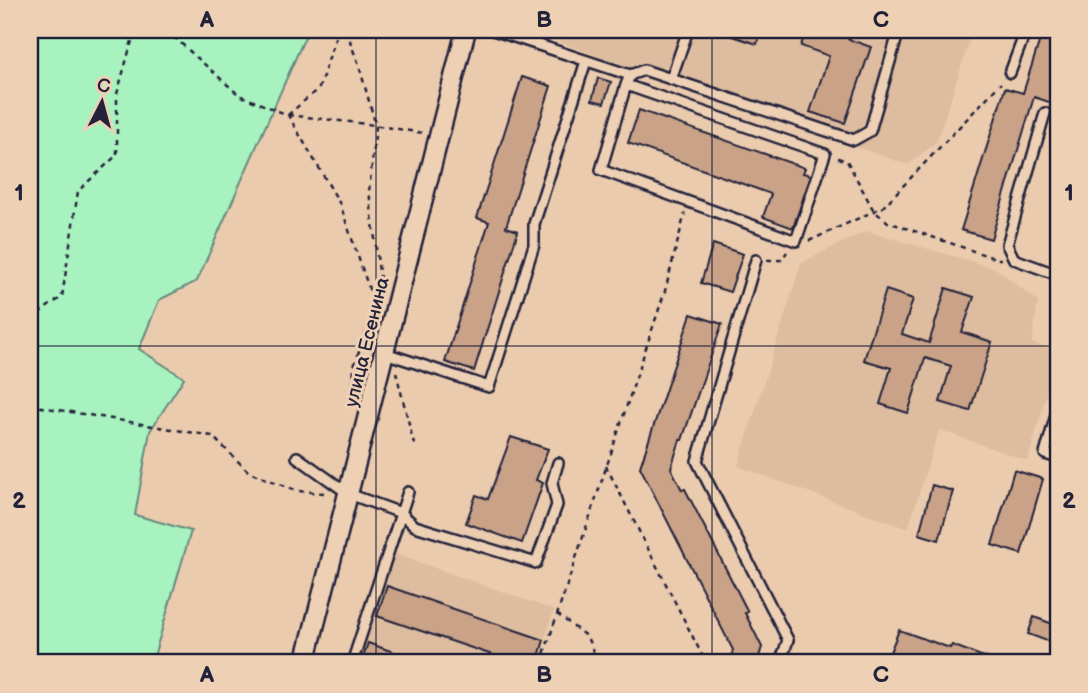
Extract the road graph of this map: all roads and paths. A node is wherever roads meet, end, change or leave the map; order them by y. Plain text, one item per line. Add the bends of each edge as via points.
1 (135, 30) edge
2 (166, 30) edge
3 (338, 30) edge
4 (348, 30) edge
5 (466, 30) edge
6 (494, 30) edge
7 (688, 30) edge
8 (899, 30) edge
9 (1026, 30) edge
10 (586, 61) junction
11 (1010, 73) joint
12 (671, 79) junction
13 (628, 80) junction
14 (1045, 113) dead end
15 (288, 115) junction
16 (376, 125) junction
17 (439, 136) junction
18 (825, 154) junction
19 (688, 202) junction
20 (874, 211) junction
21 (796, 241) junction
22 (1014, 259) junction
23 (756, 260) joint
24 (1058, 275) edge
25 (374, 304) junction
26 (30, 319) edge
27 (388, 350) junction
28 (352, 404) dead end
29 (30, 405) edge
30 (1058, 408) edge
31 (415, 449) dead end
32 (297, 457) dead end
33 (1058, 458) edge
34 (558, 463) dead end
35 (606, 466) junction
36 (408, 492) dead end
37 (349, 494) junction
38 (401, 513) junction
39 (557, 614) junction
40 (305, 663) edge
41 (352, 663) edge
42 (541, 663) edge
43 (598, 663) edge
44 (706, 663) edge
45 (780, 663) edge

1 - 26 path via 117,94 117,155 78,191 62,297
2 - 15 path via 239,95
3 - 15 path via 319,88
4 - 16 path
5 - 17 street, улица Есенина
6 - 10 lane
7 - 12 lane
8 - 12 lane via 870,131 854,140
9 - 11 lane
10 - 13 lane
10 - 27 lane via 489,387
11 - 20 path via 883,207
12 - 13 lane via 644,71
13 - 18 lane
13 - 19 lane via 601,170
14 - 22 lane via 1007,245
15 - 16 path
15 - 25 path via 340,204
16 - 17 path
16 - 25 path via 369,191 381,288
17 - 27 street, улица Есенина
18 - 20 path via 847,161
18 - 21 lane
19 - 21 lane
19 - 35 path via 665,291
20 - 21 path via 810,241
20 - 22 path via 888,222 997,259
21 - 23 path via 781,260
22 - 24 lane
23 - 45 lane via 697,461 788,640
25 - 27 path
25 - 28 path via 354,366
27 - 31 path
27 - 37 street, улица Есенина
29 - 37 path via 212,436 249,472 298,491
30 - 33 lane via 1045,454
32 - 37 lane
34 - 38 lane via 552,483 557,505 536,563 415,526
35 - 39 path
35 - 44 path
36 - 38 lane
37 - 38 lane
37 - 40 street, улица Есенина
38 - 41 lane
39 - 42 path
39 - 43 path via 587,637

